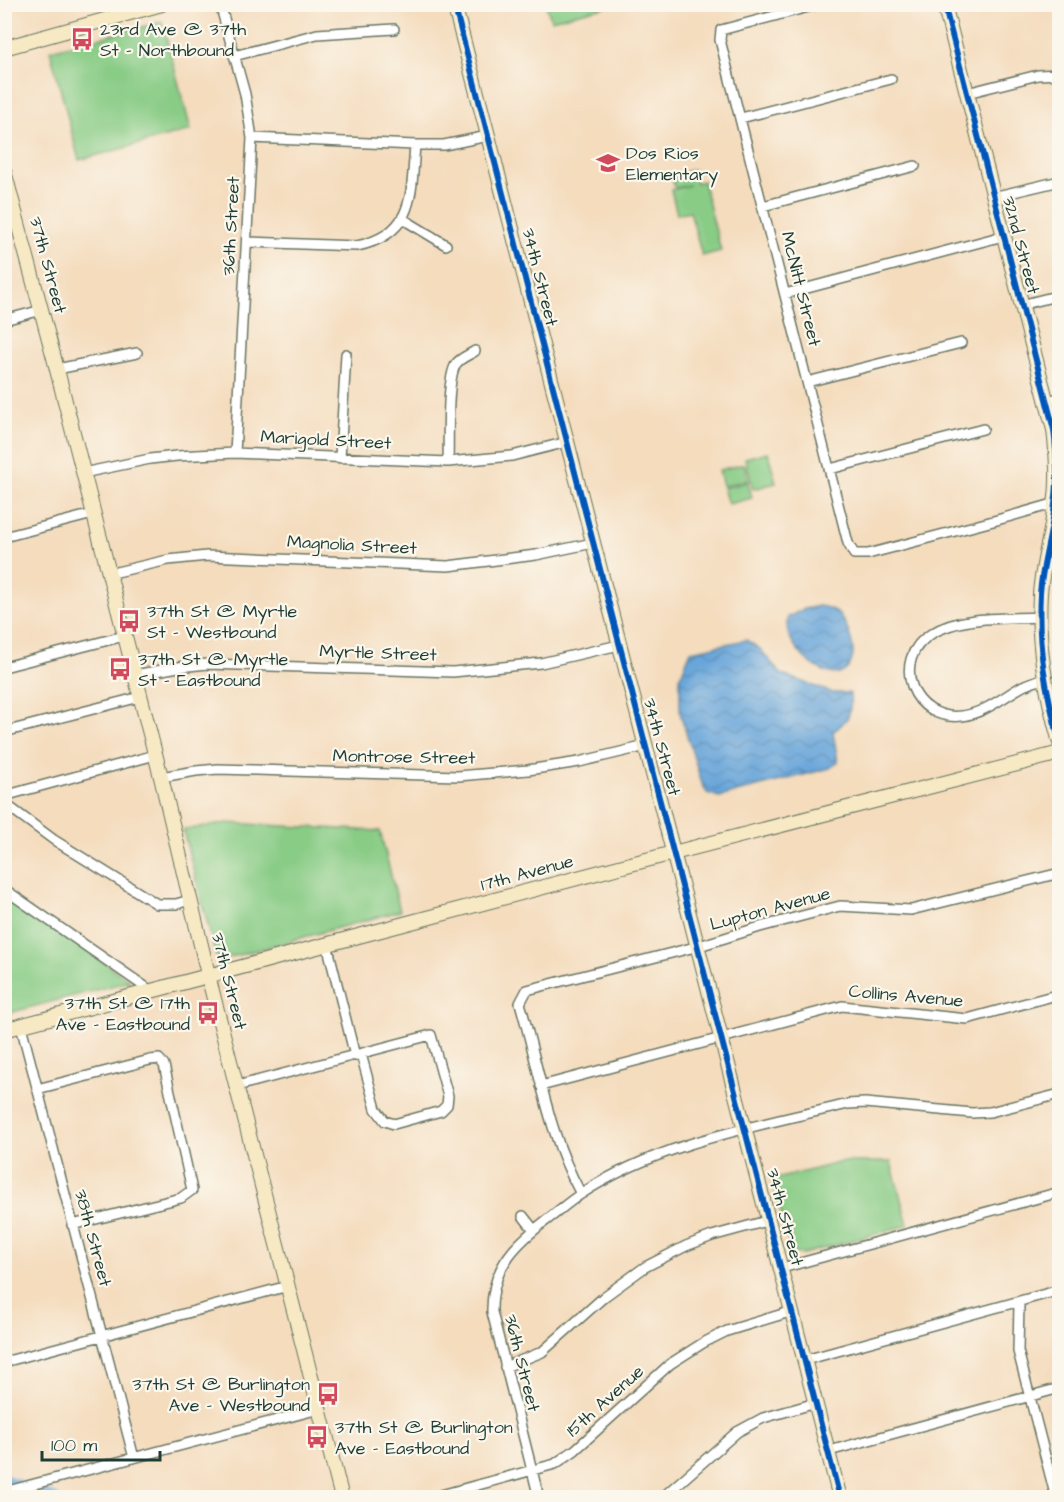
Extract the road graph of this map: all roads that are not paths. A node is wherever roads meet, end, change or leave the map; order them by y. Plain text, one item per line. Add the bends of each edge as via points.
1 (162, 4) edge
2 (220, 4) edge
3 (454, 4) edge
4 (820, 4) edge
5 (944, 4) edge
6 (394, 29) dead end
7 (4, 48) edge
8 (234, 56) junction
9 (1059, 74) edge
10 (891, 80) dead end
11 (967, 93) junction
12 (741, 118) junction
13 (488, 136) junction
14 (252, 138) junction
15 (415, 145) junction
16 (915, 166) dead end
17 (4, 171) edge
18 (1059, 181) edge
19 (993, 197) junction
20 (763, 206) junction
21 (404, 219) junction
22 (1003, 236) junction
23 (247, 242) junction
24 (446, 245) dead end
25 (785, 294) junction
26 (1059, 294) edge
27 (1022, 305) junction
28 (42, 310) junction
29 (4, 320) edge
30 (961, 343) dead end
31 (476, 351) dead end
32 (137, 353) dead end
33 (346, 354) dead end
34 (57, 369) junction
35 (807, 382) junction
36 (1053, 400) edge
37 (982, 429) dead end
38 (567, 442) junction
39 (235, 453) junction
40 (340, 458) junction
41 (448, 462) junction
42 (830, 470) junction
43 (83, 473) junction
44 (1058, 502) edge
45 (93, 514) junction
46 (4, 537) edge
47 (593, 543) junction
48 (108, 574) junction
49 (1039, 616) junction
50 (124, 636) junction
51 (619, 645) junction
52 (4, 667) edge
53 (135, 675) junction
54 (1044, 678) junction
55 (140, 697) junction
56 (4, 732) edge
57 (1059, 743) edge
58 (646, 746) junction
59 (1059, 753) edge
60 (155, 755) junction
61 (160, 777) junction
62 (4, 796) edge
63 (4, 803) edge
64 (674, 853) junction
65 (1059, 873) edge
66 (4, 889) edge
67 (190, 900) junction
68 (327, 944) junction
69 (699, 946) junction
70 (208, 976) junction
71 (150, 991) junction
72 (1059, 994) edge
73 (21, 1026) junction
74 (4, 1030) edge
75 (722, 1038) junction
76 (358, 1055) junction
77 (237, 1086) junction
78 (542, 1086) junction
79 (37, 1089) junction
80 (1059, 1094) edge
81 (746, 1128) junction
82 (1059, 1192) edge
83 (581, 1194) junction
84 (523, 1216) dead end
85 (770, 1220) junction
86 (72, 1225) junction
87 (534, 1230) junction
88 (782, 1268) junction
89 (288, 1286) junction
90 (1059, 1290) edge
91 (1019, 1303) junction
92 (793, 1311) junction
93 (101, 1335) junction
94 (4, 1349) edge
95 (806, 1360) junction
96 (6, 1361) edge
97 (505, 1367) junction
98 (1059, 1388) edge
99 (1029, 1397) junction
100 (816, 1403) junction
101 (319, 1409) junction
102 (828, 1451) junction
103 (134, 1458) junction
104 (532, 1470) junction
105 (4, 1492) edge
106 (836, 1496) edge
107 (342, 1497) edge
108 (430, 1497) edge
109 (539, 1497) edge
110 (662, 1497) edge
111 (1056, 1497) edge

1 - 7 main road
2 - 8 street, 36th Street
3 - 13 main road, 34th Street
4 - 12 street, McNitt Street via 721,30 720,40
5 - 11 main road, 32nd Street
6 - 8 street via 317,34
8 - 14 street, 36th Street
9 - 11 street via 1038,75
10 - 12 street
11 - 19 main road, 32nd Street
12 - 20 street, McNitt Street
13 - 15 street via 444,145
13 - 38 main road, 34th Street
14 - 15 street
14 - 23 street, 36th Street
15 - 21 street via 411,195
16 - 20 street
17 - 28 main road, 37th Street
18 - 19 street
19 - 22 main road, 32nd Street
20 - 25 street, McNitt Street
21 - 23 street via 388,235 357,246
21 - 24 street
22 - 25 street
22 - 27 main road, 32nd Street
23 - 39 street, 36th Street
25 - 35 street, McNitt Street
26 - 27 street
27 - 36 main road, 32nd Street
28 - 29 street
28 - 34 main road, 37th Street
30 - 35 street
31 - 41 street via 454,367
32 - 34 street
33 - 40 street
34 - 43 main road, 37th Street
35 - 42 street, McNitt Street
36 - 44 main road, 32nd Street
37 - 42 street
38 - 41 street, Marigold Street via 512,456
38 - 47 main road, 34th Street
39 - 40 street, Marigold Street
39 - 43 street, Marigold Street via 159,458
40 - 41 street, Marigold Street
42 - 44 street, McNitt Street via 854,554 868,554
43 - 45 main road, 37th Street
44 - 49 main road, 32nd Street via 1040,591
45 - 46 street
45 - 48 main road, 37th Street
47 - 48 street, Magnolia Street via 448,566 207,556 168,560
47 - 51 main road, 34th Street
48 - 50 main road, 37th Street
49 - 54 main road, 32nd Street
49 - 54 street via 966,622 938,630 916,648 909,676 920,700 930,710 950,717 985,709
50 - 52 street
50 - 53 main road, 37th Street
51 - 53 street, Myrtle Street via 542,663 453,672 208,664
51 - 58 main road, 34th Street
53 - 55 main road, 37th Street
54 - 57 main road, 32nd Street
55 - 56 street
55 - 60 main road, 37th Street
58 - 61 street, Montrose Street via 579,762 483,775 218,769
58 - 64 main road, 34th Street
59 - 64 main road, 17th Avenue
60 - 61 main road, 37th Street
60 - 62 street
61 - 67 main road, 37th Street
63 - 67 street via 54,840 157,904
64 - 68 main road, 17th Avenue
64 - 69 main road, 34th Street
65 - 69 street, Lupton Avenue via 911,910 840,906
66 - 71 street
67 - 70 main road, 37th Street
68 - 70 main road, 17th Avenue
68 - 76 street
69 - 75 main road, 34th Street
69 - 78 street, Lupton Avenue via 527,990 520,1003
70 - 71 main road, 17th Avenue
70 - 77 main road, 37th Street
71 - 73 main road, 17th Avenue
72 - 75 street, Collins Avenue via 967,1019 842,1006
73 - 74 main road, 17th Avenue
73 - 79 street, 38th Street
75 - 78 street, Collins Avenue
75 - 81 main road, 34th Street
76 - 76 street via 431,1035 447,1105 441,1111 394,1124 385,1121 376,1110
76 - 77 street
77 - 89 main road, 37th Street
78 - 83 street via 561,1154
79 - 86 street, 38th Street
79 - 86 street via 150,1060 159,1059 164,1065 192,1190 181,1198
80 - 81 street, 36th Street via 1007,1109 972,1113 848,1104
81 - 83 street, 36th Street via 650,1159
81 - 85 main road, 34th Street
82 - 88 street
83 - 87 street, 36th Street
84 - 87 street
85 - 88 main road, 34th Street
85 - 97 street via 712,1236 645,1267 605,1296 542,1352
86 - 93 street, 38th Street
87 - 97 street, 36th Street via 503,1263 492,1293 492,1312
88 - 92 main road, 34th Street
89 - 93 street
89 - 101 main road, 37th Street
90 - 91 street
91 - 95 street
91 - 99 street via 1017,1342
92 - 95 main road, 34th Street
92 - 104 street, 15th Avenue via 727,1331 703,1343 670,1364 562,1460
93 - 96 street
93 - 103 street, 38th Street
94 - 96 street
95 - 100 main road, 34th Street
97 - 104 street, 36th Street
98 - 99 street
99 - 102 street
99 - 111 street
100 - 102 main road, 34th Street
100 - 110 street via 763,1418 737,1432
101 - 103 street
101 - 107 main road, 37th Street
102 - 106 main road, 34th Street
103 - 105 street
104 - 108 street, 15th Avenue
104 - 109 street, 36th Street

